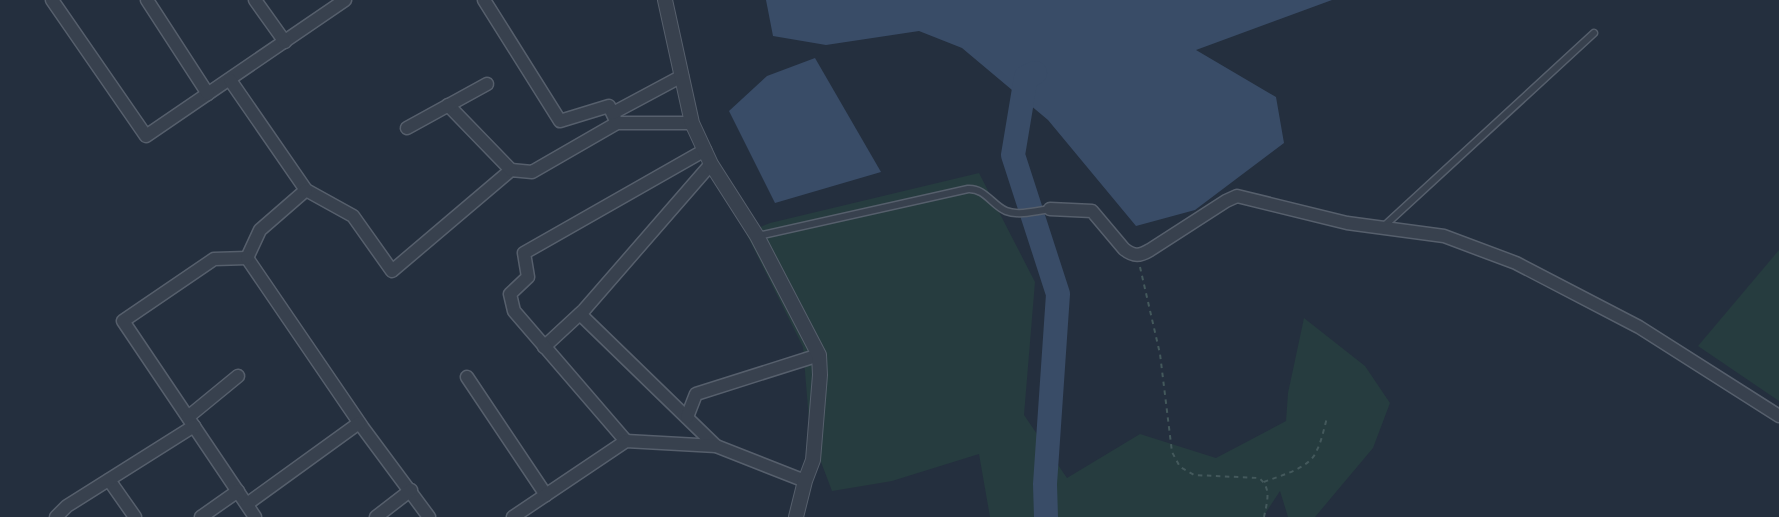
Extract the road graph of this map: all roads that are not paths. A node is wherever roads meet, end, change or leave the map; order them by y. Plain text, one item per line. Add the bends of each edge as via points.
1 (147, 0) edge
2 (255, 0) edge
3 (484, 0) edge
4 (664, 0) edge
5 (56, 1) edge
6 (340, 1) edge
7 (1594, 33) dead end
8 (285, 42) junction
9 (682, 76) junction
10 (230, 80) junction
11 (487, 84) dead end
12 (208, 94) junction
13 (448, 105) junction
14 (615, 118) junction
15 (692, 123) junction
16 (407, 128) dead end
17 (705, 150) junction
18 (711, 164) junction
19 (511, 170) junction
20 (306, 190) junction
21 (1050, 209) joint
22 (1383, 228) junction
23 (757, 236) junction
24 (247, 258) junction
25 (580, 314) junction
26 (544, 347) junction
27 (819, 355) junction
28 (238, 376) dead end
29 (467, 377) dead end
30 (1779, 416) edge
31 (687, 417) junction
32 (191, 422) junction
33 (359, 423) junction
34 (626, 441) junction
35 (716, 446) junction
36 (109, 480) junction
37 (805, 481) junction
38 (411, 490) junction
39 (238, 491) junction
40 (546, 495) junction
41 (247, 504) junction
42 (57, 517) edge
43 (135, 517) edge
44 (201, 517) edge
45 (255, 517) edge
46 (376, 517) edge
47 (429, 517) edge
48 (513, 517) edge
49 (796, 517) edge

1 - 12 street
2 - 8 street
3 - 14 street via 560,121 609,106
4 - 9 street
5 - 12 street via 146,136
6 - 8 street
7 - 22 lane
8 - 10 street
9 - 14 street
9 - 15 street
10 - 12 street
10 - 20 street
11 - 13 street
13 - 16 street
13 - 19 street
14 - 15 street
14 - 19 street via 532,172
15 - 17 street
17 - 18 street
17 - 26 street via 524,253 528,277 510,294 514,311
18 - 23 street
18 - 25 street
19 - 20 street via 392,271 353,216
20 - 24 street via 260,230
21 - 22 street via 1092,211 1124,249 1137,256 1237,196
21 - 23 lane via 1007,212 980,191 968,189
22 - 30 street via 1444,237 1524,267 1639,327
23 - 27 street
24 - 32 street via 214,259 123,321
24 - 33 street
25 - 26 street
25 - 31 street
26 - 34 street
27 - 31 street via 696,394
27 - 37 street via 813,460
28 - 32 street
29 - 40 street
31 - 35 street
32 - 36 street
32 - 39 street
33 - 38 street
33 - 41 street
34 - 35 street
34 - 40 street
35 - 37 street
36 - 42 street via 67,506
36 - 43 street
37 - 49 street
38 - 46 street
38 - 47 street
39 - 41 street
39 - 44 street
40 - 48 street
41 - 45 street

